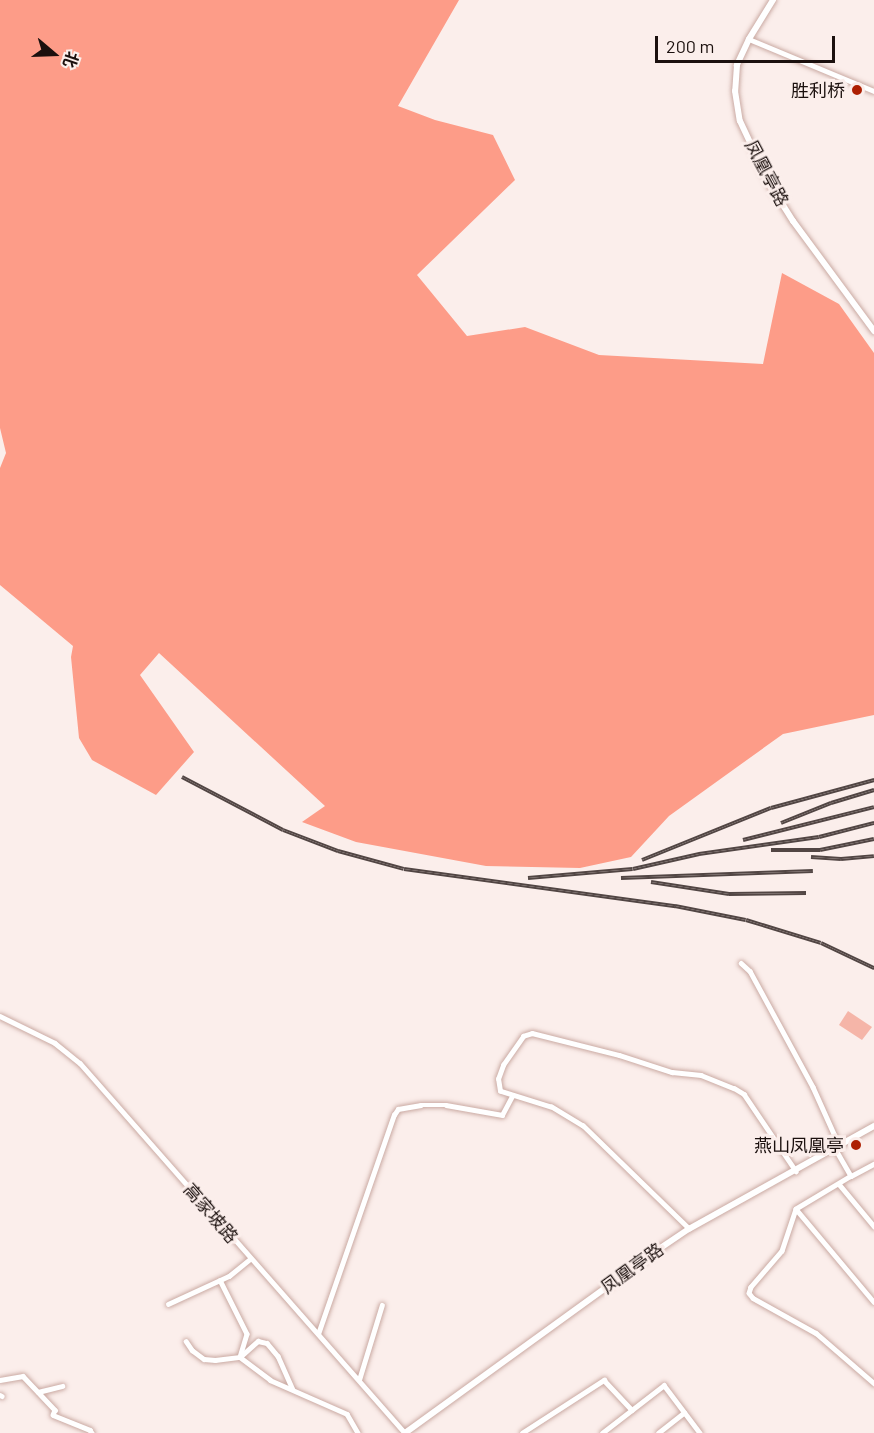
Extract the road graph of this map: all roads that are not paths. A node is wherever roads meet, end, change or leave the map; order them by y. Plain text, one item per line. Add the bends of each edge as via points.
1 (773, 0) edge
2 (749, 39) junction
3 (874, 91) edge
4 (874, 331) edge
5 (741, 963) dead end
6 (0, 1016) edge
7 (512, 1096) junction
8 (874, 1126) edge
9 (838, 1148) junction
10 (874, 1164) edge
11 (796, 1171) junction
12 (851, 1176) junction
13 (839, 1184) junction
14 (796, 1209) junction
15 (874, 1226) edge
16 (689, 1229) junction
17 (250, 1259) dead end
18 (220, 1280) junction
19 (874, 1302) edge
20 (168, 1304) dead end
21 (382, 1305) dead end
22 (318, 1334) junction
23 (186, 1341) dead end
24 (240, 1357) junction
25 (0, 1380) edge
26 (359, 1380) junction
27 (874, 1383) edge
28 (62, 1386) dead end
29 (294, 1390) junction
30 (38, 1392) junction
31 (632, 1410) junction
32 (684, 1413) junction
33 (92, 1433) edge
34 (358, 1433) edge
35 (405, 1433) edge
36 (522, 1433) edge
37 (602, 1433) edge
38 (658, 1433) edge
39 (700, 1433) edge

1 - 2 street, 凤凰亭路
2 - 3 street
2 - 4 street, 凤凰亭路 via 735,80 740,121 769,183 793,221
5 - 9 street via 750,971 813,1087
6 - 22 street, 高家坡路 via 56,1043 80,1063
7 - 11 street via 500,1091 498,1079 510,1053 527,1033 672,1072 701,1075 744,1094
7 - 16 street via 551,1107 583,1126
7 - 22 street via 502,1115 446,1105 398,1109
8 - 9 street, 凤凰亭路
9 - 11 street, 凤凰亭路
9 - 12 street
10 - 12 street
11 - 16 street, 凤凰亭路
12 - 13 street
13 - 14 street
13 - 15 street
14 - 19 street
14 - 27 street via 782,1251 748,1293 816,1333
16 - 35 street, 凤凰亭路
17 - 18 street
18 - 20 street
18 - 24 street via 247,1334
21 - 26 street
22 - 26 street, 高家坡路
23 - 24 street via 204,1359
24 - 29 street via 270,1380
24 - 29 street via 258,1341 267,1343 278,1356
25 - 30 street via 23,1376
26 - 35 street, 高家坡路
28 - 30 street
29 - 34 street via 348,1414
30 - 33 street via 55,1410 53,1415
31 - 32 street via 664,1385
31 - 36 street via 604,1380
31 - 37 street
32 - 38 street
32 - 39 street

